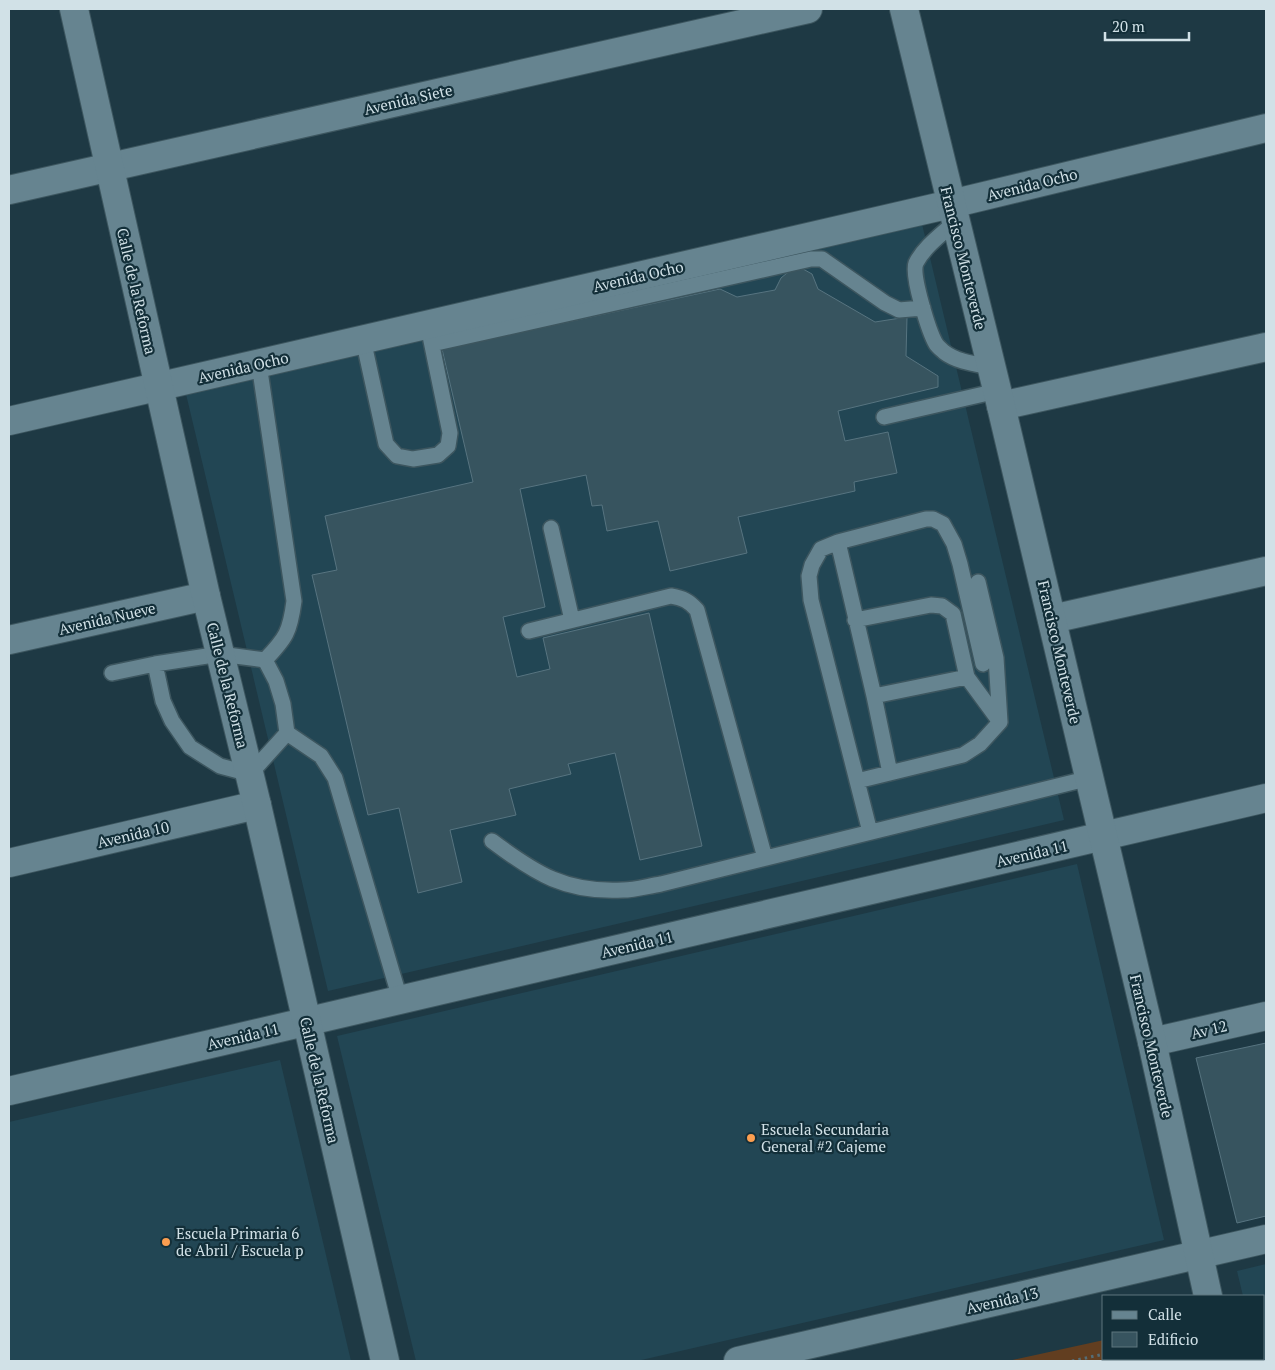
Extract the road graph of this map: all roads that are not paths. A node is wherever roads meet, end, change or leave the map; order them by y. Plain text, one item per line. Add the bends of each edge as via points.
1 (74, 9) edge
2 (808, 9) edge
3 (904, 9) edge
4 (1266, 128) edge
5 (110, 167) junction
6 (9, 190) edge
7 (953, 213) junction
8 (923, 308) junction
9 (429, 334) junction
10 (363, 339) junction
11 (1266, 347) edge
12 (259, 364) junction
13 (159, 386) junction
14 (997, 388) junction
15 (884, 417) dead end
16 (9, 421) edge
17 (552, 528) dead end
18 (838, 542) junction
19 (1266, 572) edge
20 (978, 582) dead end
21 (206, 596) junction
22 (1052, 619) junction
23 (572, 620) junction
24 (855, 620) junction
25 (529, 632) dead end
26 (9, 640) edge
27 (220, 654) junction
28 (265, 660) junction
29 (155, 664) junction
30 (983, 664) dead end
31 (112, 673) dead end
32 (968, 677) junction
33 (874, 696) junction
34 (1000, 722) junction
35 (287, 733) junction
36 (890, 773) junction
37 (250, 774) junction
38 (1090, 778) junction
39 (857, 781) junction
40 (1266, 798) edge
41 (257, 805) junction
42 (870, 832) junction
43 (1104, 837) junction
44 (492, 841) dead end
45 (764, 858) junction
46 (9, 864) edge
47 (400, 999) junction
48 (1266, 1016) edge
49 (307, 1021) junction
50 (1152, 1042) junction
51 (9, 1091) edge
52 (1266, 1239) edge
53 (1198, 1255) junction
54 (1208, 1295) edge
55 (379, 1360) edge
56 (738, 1361) edge

1 - 5 street, Calle de la Reforma
2 - 5 street, Avenida Siete
3 - 7 street, Francisco Monteverde
4 - 7 street, Avenida Ocho
5 - 6 street, Avenida Siete
5 - 13 street, Calle de la Reforma
7 - 8 lane via 916,265 914,272
7 - 9 street, Avenida Ocho
7 - 14 street, Francisco Monteverde
8 - 9 lane via 900,310 822,259 811,259
8 - 14 lane via 936,345
9 - 10 street, Avenida Ocho
9 - 10 lane via 450,433 448,446 438,455 413,459 397,456 386,444
10 - 12 street, Avenida Ocho
11 - 14 street
12 - 13 street, Avenida Ocho
12 - 28 lane via 294,601 291,624 282,642
13 - 16 street, Avenida Ocho
13 - 21 street, Calle de la Reforma
14 - 15 lane
14 - 22 street, Francisco Monteverde
17 - 23 lane
18 - 24 lane
18 - 30 lane via 926,519 944,524 960,564
18 - 39 lane via 821,549 809,576 811,600
19 - 22 street
20 - 34 lane via 996,658
21 - 26 street, Avenida Nueve
21 - 27 street, Calle de la Reforma
22 - 38 street, Francisco Monteverde
23 - 25 lane
23 - 45 lane via 671,596 689,601 697,610
24 - 32 lane via 932,605 942,606 953,614
24 - 33 lane
27 - 28 lane
27 - 29 lane
27 - 37 street, Calle de la Reforma
28 - 35 lane via 276,680
29 - 31 lane
29 - 37 lane via 162,701 190,746 220,766
32 - 33 lane
32 - 34 lane
33 - 36 lane
34 - 36 lane via 980,744 963,754
35 - 37 lane
35 - 47 lane via 321,756 335,778
36 - 39 lane
37 - 41 street, Calle de la Reforma
38 - 42 lane
38 - 43 street, Francisco Monteverde
39 - 42 lane
40 - 43 street, Avenida 11
41 - 46 street, Avenida 10
41 - 49 street, Calle de la Reforma
42 - 45 lane
43 - 47 street, Avenida 11
43 - 50 street, Francisco Monteverde
44 - 45 lane via 524,864 560,883 590,890 624,890 661,884
47 - 49 street, Avenida 11
48 - 50 street, Av 12
49 - 51 street, Avenida 11
49 - 55 street, Calle de la Reforma
50 - 53 street, Francisco Monteverde
52 - 53 street, Avenida 13
53 - 54 street, Francisco Monteverde
53 - 56 street, Avenida 13

